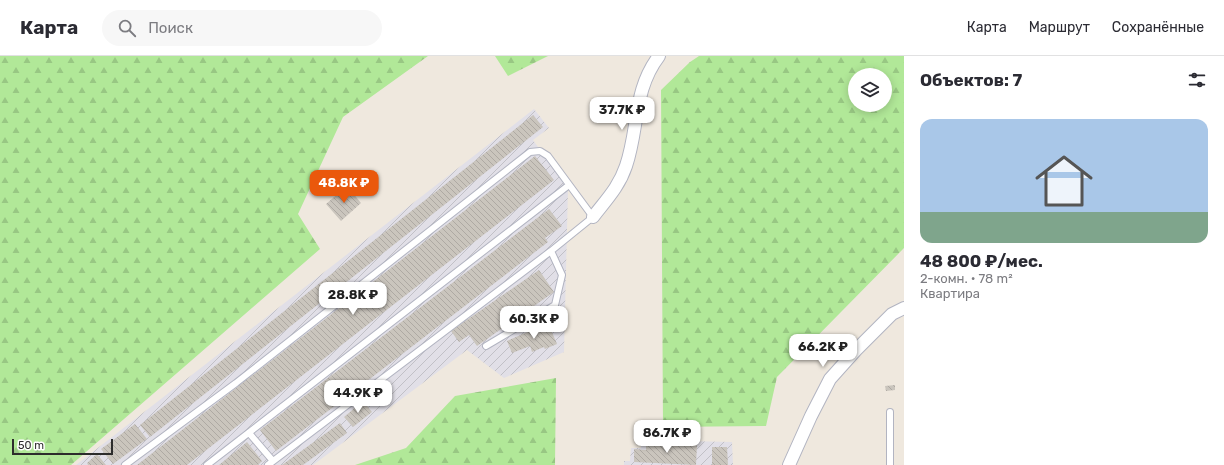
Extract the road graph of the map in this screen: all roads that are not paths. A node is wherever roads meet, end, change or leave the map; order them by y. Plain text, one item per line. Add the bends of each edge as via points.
1 (659, 56) edge
2 (569, 184) junction
3 (593, 217) junction
4 (551, 251) junction
5 (904, 308) edge
6 (486, 346) dead end
7 (890, 412) dead end
8 (249, 433) junction
9 (271, 463) edge
10 (125, 465) edge
11 (207, 465) edge
12 (789, 465) edge
13 (890, 465) edge

1 - 3 street via 650,68 641,90 626,166 616,189
2 - 3 lane
2 - 8 lane
2 - 10 lane via 548,156 540,151 530,152 236,383
3 - 4 lane
4 - 6 lane via 562,275 555,305
4 - 9 lane
5 - 12 street via 892,314 830,379
7 - 13 lane
8 - 9 lane
8 - 11 lane

